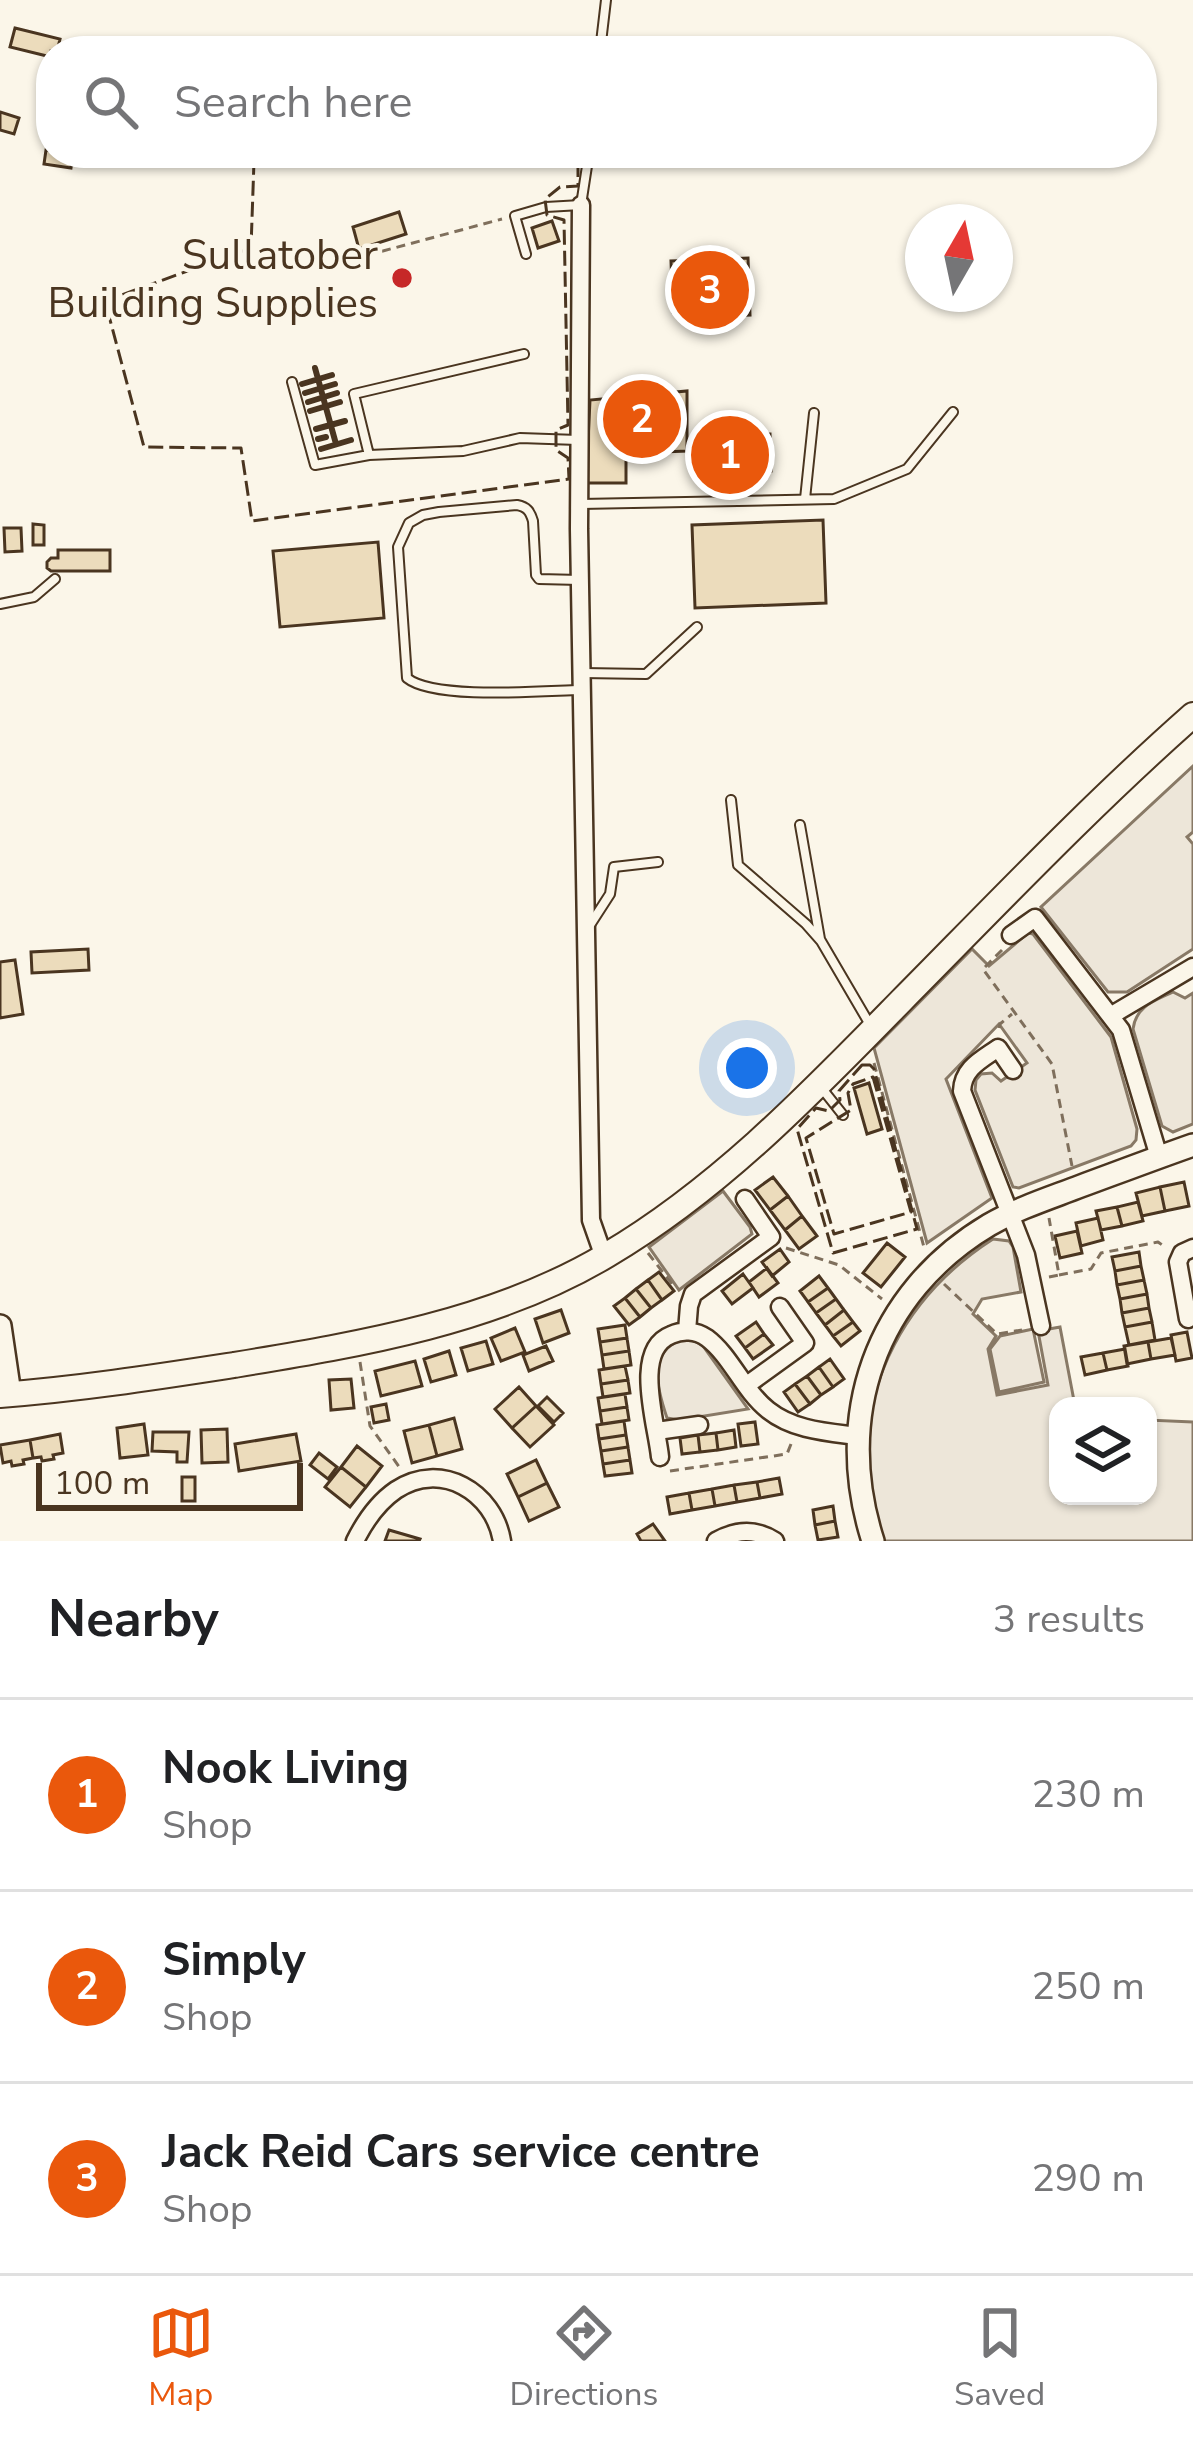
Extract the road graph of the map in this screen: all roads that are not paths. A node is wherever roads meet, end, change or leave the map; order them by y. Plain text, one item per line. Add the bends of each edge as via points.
1 (606, 0) edge
2 (602, 36) edge
3 (587, 168) edge
4 (581, 205) junction
5 (526, 254) dead end
6 (524, 354) dead end
7 (292, 382) dead end
8 (953, 412) dead end
9 (814, 413) dead end
10 (580, 440) junction
11 (369, 455) junction
12 (805, 499) junction
13 (579, 505) junction
14 (55, 579) dead end
15 (580, 580) junction
16 (0, 604) edge
17 (697, 628) dead end
18 (582, 681) junction
19 (1193, 715) edge
20 (731, 800) dead end
21 (800, 825) dead end
22 (658, 862) dead end
23 (586, 931) junction
24 (1011, 935) road end
25 (820, 941) junction
26 (1193, 967) edge
27 (1112, 1016) junction
28 (870, 1033) junction
29 (1013, 1070) dead end
30 (819, 1084) junction
31 (843, 1115) dead end
32 (1193, 1145) edge
33 (1159, 1157) junction
34 (745, 1199) dead end
35 (1010, 1214) junction
36 (1186, 1252) edge
37 (604, 1257) junction
38 (780, 1307) dead end
39 (1188, 1319) dead end
40 (0, 1326) edge
41 (1041, 1326) road end
42 (687, 1331) junction
43 (747, 1385) junction
44 (5, 1394) edge
45 (699, 1425) dead end
46 (658, 1431) junction
47 (857, 1436) junction
48 (660, 1457) road end
49 (355, 1541) edge
50 (502, 1541) edge
51 (716, 1541) edge
52 (775, 1541) edge
53 (873, 1541) edge

1 - 2 lane
3 - 4 lane
4 - 5 lane via 515,215
4 - 10 street
6 - 11 lane via 353,394
7 - 11 lane via 315,465
8 - 12 lane via 907,470 834,499
9 - 12 lane
10 - 11 lane via 520,438 463,451
10 - 13 street
12 - 13 lane
13 - 15 street
14 - 16 lane via 34,597
15 - 18 street
15 - 18 lane via 539,579 531,512 517,505 423,515 409,523 398,547 412,683 443,690
17 - 18 lane via 646,674
18 - 23 street
19 - 28 main road
20 - 25 lane via 737,866
21 - 25 lane
22 - 23 lane via 614,867 610,893
23 - 37 street via 591,1220
24 - 27 street via 1035,918
25 - 28 lane
26 - 27 street
27 - 33 street
28 - 30 main road
29 - 35 street via 998,1048 967,1071 962,1091
30 - 31 lane
30 - 37 main road via 710,1184
32 - 33 street
33 - 35 street
34 - 42 street via 771,1237 696,1291
35 - 41 street
35 - 47 street via 969,1238 897,1312 868,1373
36 - 39 street via 1179,1266
37 - 44 main road via 490,1309 357,1342 142,1380
38 - 43 street via 806,1343
40 - 44 street
42 - 43 street via 709,1340
42 - 46 street via 662,1339 650,1355
43 - 47 street via 768,1410 797,1426
45 - 46 street
46 - 48 street
47 - 53 street
49 - 50 street via 393,1491 446,1479 487,1503
51 - 52 street via 748,1532

